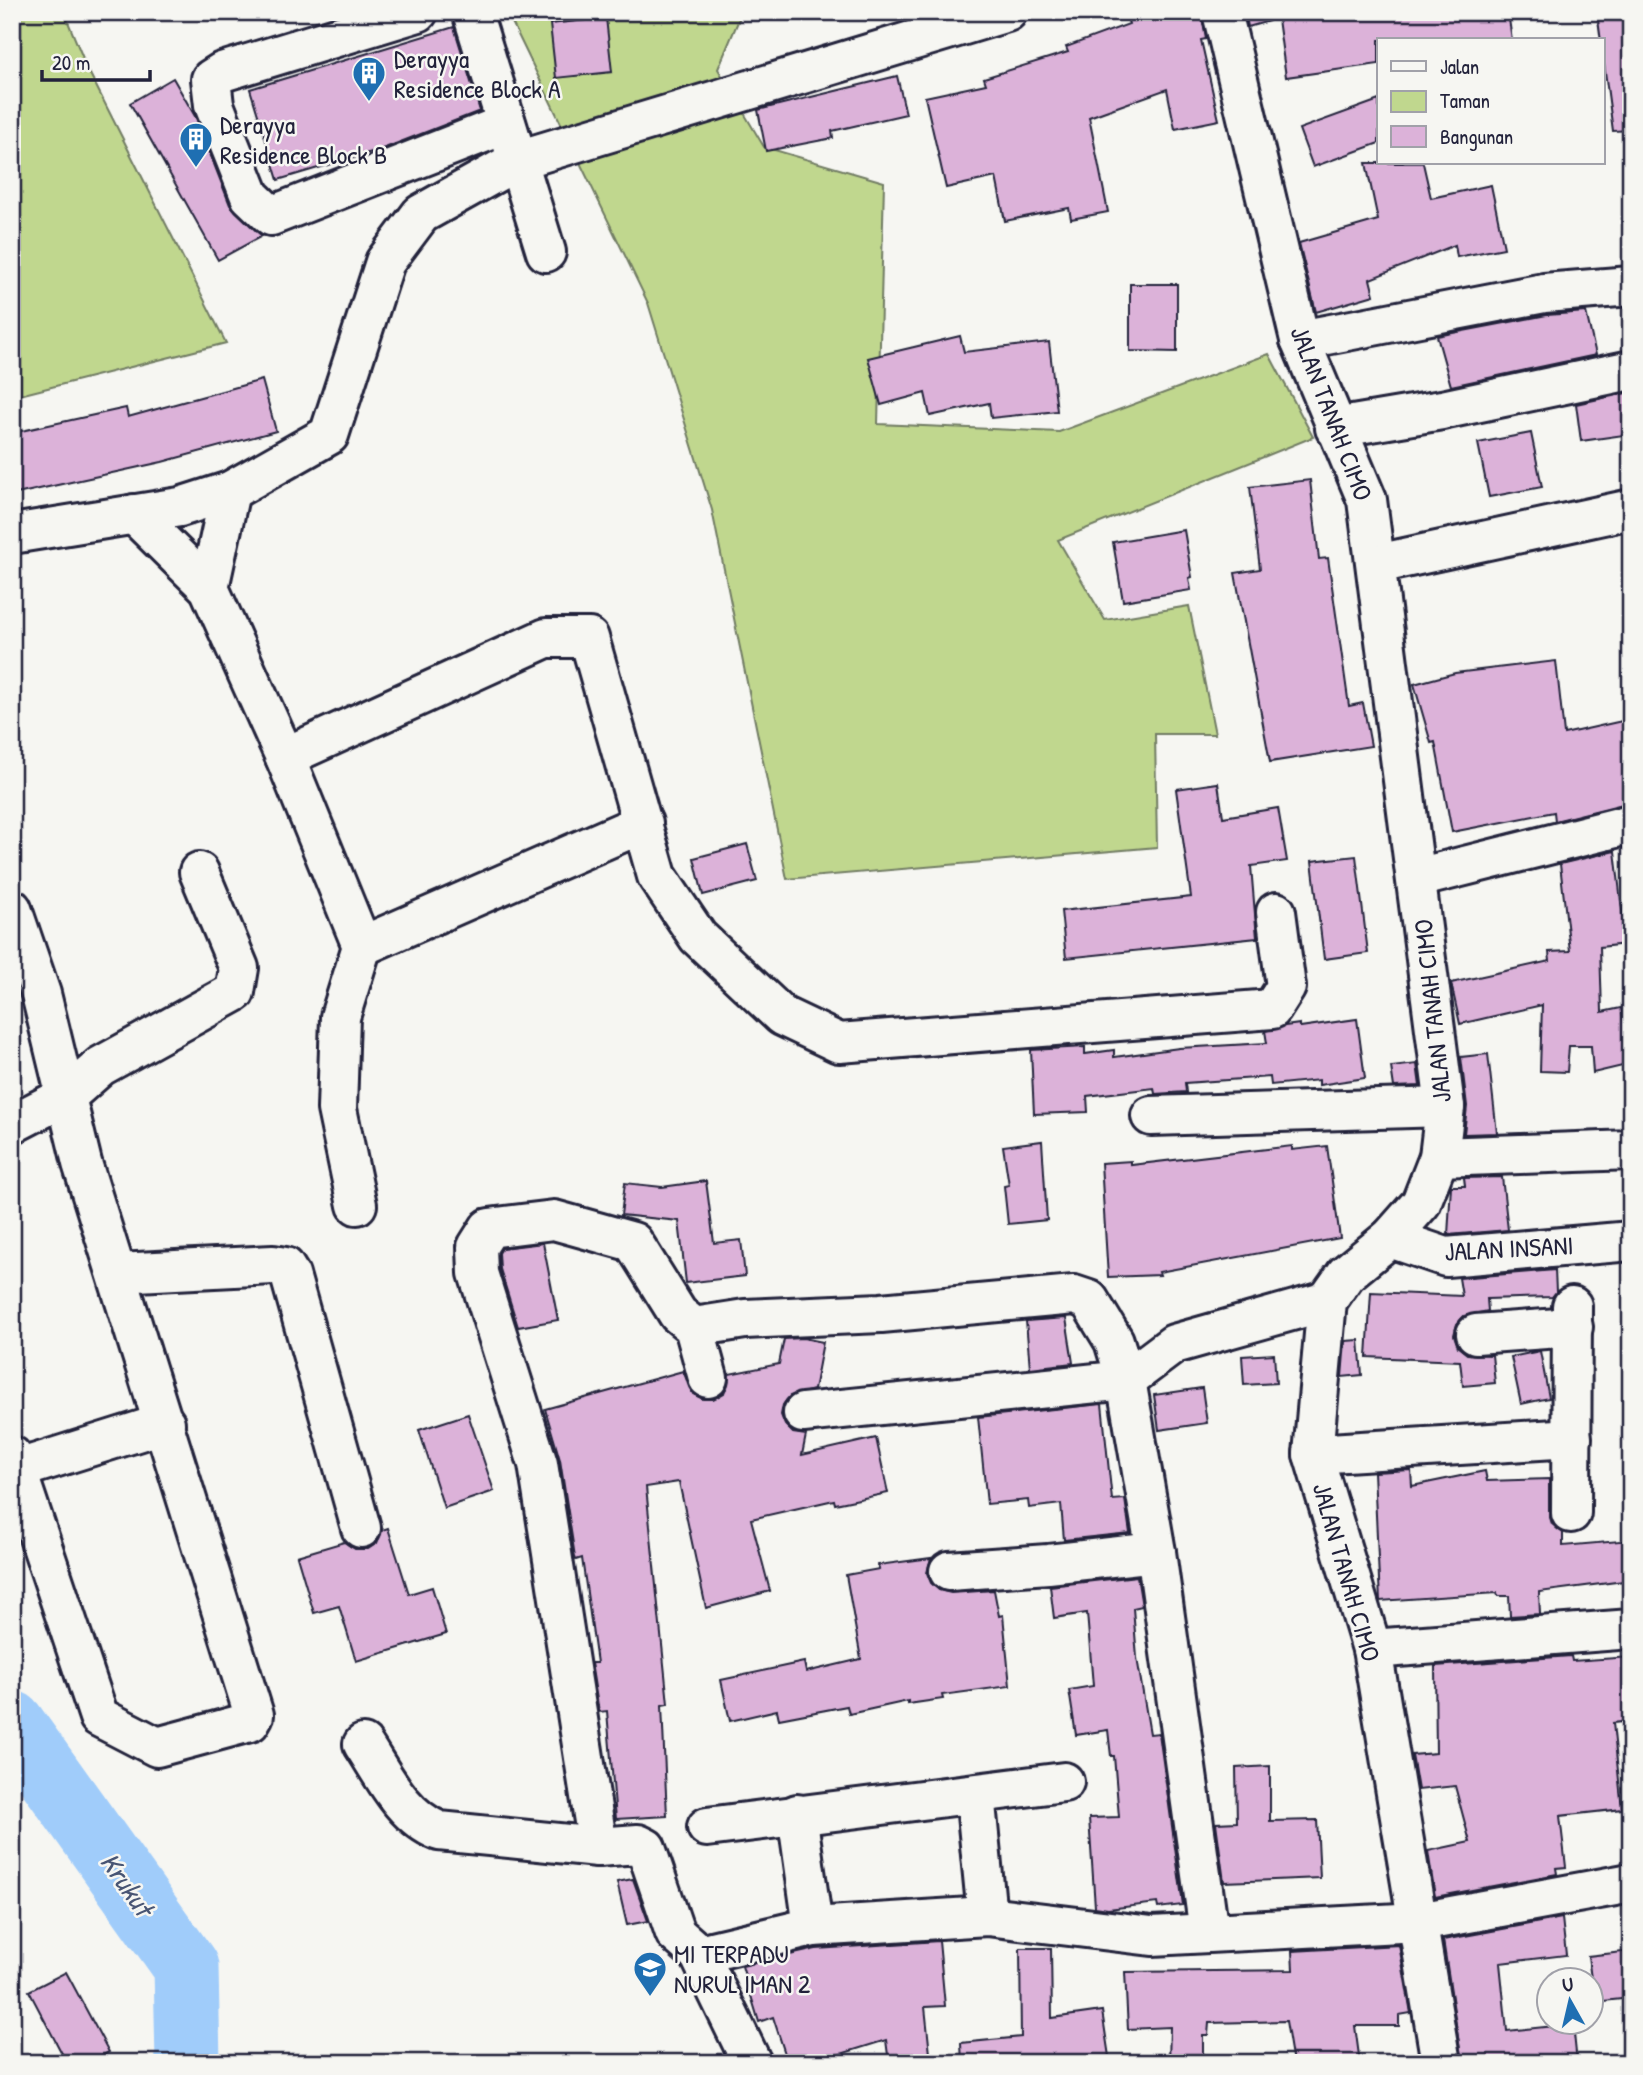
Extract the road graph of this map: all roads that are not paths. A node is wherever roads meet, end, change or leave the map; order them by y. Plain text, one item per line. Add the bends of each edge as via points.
1 (418, 12) edge
2 (472, 12) edge
3 (1007, 12) edge
4 (1222, 12) edge
5 (506, 124) junction
6 (518, 160) junction
7 (546, 252) dead end
8 (1631, 286) edge
9 (1300, 340) junction
10 (1631, 370) edge
11 (1335, 428) junction
12 (230, 491) junction
13 (1631, 509) edge
14 (134, 514) junction
15 (12, 534) edge
16 (1377, 564) junction
17 (209, 588) junction
18 (285, 757) junction
19 (643, 823) junction
20 (1631, 824) edge
21 (199, 872) dead end
22 (1417, 878) junction
23 (12, 909) edge
24 (1276, 912) dead end
25 (362, 946) junction
26 (68, 1095) junction
27 (1445, 1107) junction
28 (1151, 1116) dead end
29 (12, 1124) edge
30 (1631, 1150) edge
31 (1440, 1157) junction
32 (357, 1205) dead end
33 (1390, 1238) junction
34 (1631, 1241) edge
35 (117, 1273) junction
36 (1327, 1301) junction
37 (694, 1327) junction
38 (1476, 1334) dead end
39 (708, 1378) dead end
40 (1126, 1380) junction
41 (803, 1413) dead end
42 (165, 1423) junction
43 (1572, 1438) junction
44 (1313, 1454) junction
45 (14, 1465) edge
46 (1571, 1513) dead end
47 (360, 1528) dead end
48 (1156, 1552) junction
49 (949, 1571) dead end
50 (1631, 1629) edge
51 (1372, 1649) junction
52 (363, 1744) dead end
53 (1064, 1782) dead end
54 (975, 1794) junction
55 (797, 1814) junction
56 (707, 1827) dead end
57 (598, 1847) junction
58 (1631, 1883) edge
59 (988, 1916) junction
60 (1419, 1922) junction
61 (813, 1927) junction
62 (1209, 1932) junction
63 (699, 1954) junction
64 (752, 2063) edge
65 (1441, 2063) edge

1 - 5 street via 211,79 214,105 250,196 271,216
2 - 5 street
3 - 6 street
4 - 9 street, JALAN TANAH CIMO
5 - 6 street
6 - 7 street
6 - 12 street via 421,214 385,262 329,435
8 - 9 street via 1544,293
9 - 11 street, JALAN TANAH CIMO
10 - 11 street
11 - 16 street, JALAN TANAH CIMO via 1367,500
12 - 14 street via 180,507
12 - 17 street
13 - 16 street
14 - 15 street
14 - 17 street
16 - 22 street, JALAN TANAH CIMO
17 - 18 street
18 - 19 street via 546,638 589,638
18 - 25 street
19 - 24 street via 657,876 698,937 782,1016 839,1043 1272,1009 1286,987
19 - 25 street
20 - 22 street
21 - 26 street via 239,968 235,992 102,1066
22 - 27 street, JALAN TANAH CIMO
23 - 26 street
25 - 32 street via 340,1017 337,1109
26 - 29 street
26 - 35 street via 82,1163
27 - 28 street
27 - 31 street, JALAN TANAH CIMO
30 - 31 street
31 - 33 street, JALAN TANAH CIMO via 1421,1203
33 - 34 street, JALAN INSANI via 1446,1257
33 - 36 street, JALAN TANAH CIMO via 1346,1274
35 - 42 street
35 - 47 street via 285,1267
36 - 40 street via 1174,1344
36 - 44 street, JALAN TANAH CIMO
37 - 39 street
37 - 40 street via 745,1319 881,1313 1074,1295 1094,1307 1114,1341
37 - 57 street via 678,1314 633,1242 625,1238 554,1220 489,1228 477,1247 478,1272 538,1464
38 - 43 street via 1573,1317
40 - 41 street
40 - 48 street
42 - 45 street
42 - 45 street via 254,1715 250,1722 157,1747 99,1717
43 - 44 street
43 - 46 street
44 - 51 street, JALAN TANAH CIMO
48 - 49 street
48 - 62 street
50 - 51 street
51 - 60 street, JALAN TANAH CIMO
52 - 57 street via 405,1809 423,1824 439,1831
53 - 54 street
54 - 55 street
54 - 59 street
55 - 56 street
55 - 61 street
57 - 63 street via 638,1844 646,1848 675,1933
58 - 60 street
59 - 61 street
59 - 62 street via 1152,1936
60 - 62 street
60 - 65 street, JALAN TANAH CIMO
61 - 63 street
63 - 64 street

